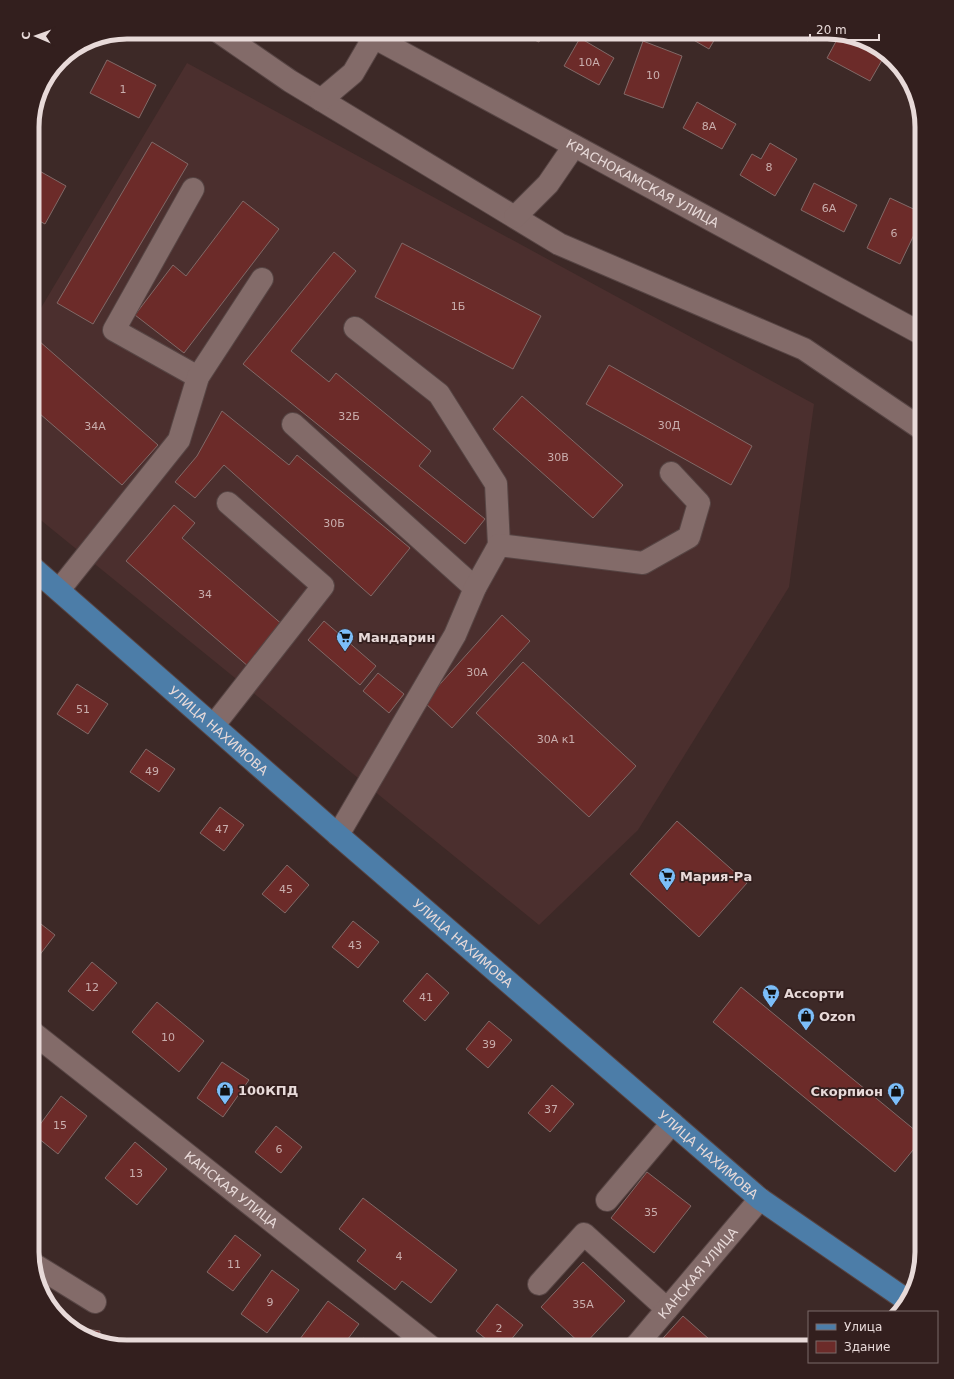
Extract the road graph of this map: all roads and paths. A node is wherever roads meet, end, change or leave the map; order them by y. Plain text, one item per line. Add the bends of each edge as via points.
1 (229, 39) edge
2 (367, 39) edge
3 (376, 39) edge
4 (321, 100) junction
5 (574, 146) junction
6 (193, 189) dead end
7 (516, 217) junction
8 (262, 279) dead end
9 (354, 328) dead end
10 (915, 330) edge
11 (198, 377) junction
12 (293, 424) dead end
13 (915, 424) edge
14 (671, 473) dead end
15 (228, 503) dead end
16 (499, 544) junction
17 (39, 573) edge
18 (475, 588) junction
19 (59, 590) junction
20 (214, 725) junction
21 (338, 835) junction
22 (39, 1038) edge
23 (672, 1123) junction
24 (760, 1199) junction
25 (607, 1200) dead end
26 (41, 1269) edge
27 (539, 1284) dead end
28 (902, 1297) edge
29 (94, 1302) dead end
30 (667, 1308) junction
31 (422, 1340) edge
32 (641, 1340) edge

1 - 4 street
2 - 4 street via 353,73
3 - 5 street, КРАСНОКАМСКАЯ УЛИЦА
4 - 7 street
5 - 7 street via 548,184
5 - 10 street, КРАСНОКАМСКАЯ УЛИЦА
6 - 11 street via 114,330
7 - 13 street via 560,244 804,349
8 - 11 street
9 - 16 street via 438,394 496,484
11 - 19 street via 179,440
12 - 18 street
14 - 16 street via 699,503 688,537 643,563
15 - 20 street via 323,586
16 - 18 street
17 - 19 main road, УЛИЦА НАХИМОВА
18 - 21 street via 455,635
19 - 20 main road, УЛИЦА НАХИМОВА
20 - 21 main road, УЛИЦА НАХИМОВА
21 - 23 main road, УЛИЦА НАХИМОВА
22 - 31 street, КАНСКАЯ УЛИЦА
23 - 24 main road, УЛИЦА НАХИМОВА
23 - 25 street
24 - 28 main road, УЛИЦА НАХИМОВА
24 - 30 street, КАНСКАЯ УЛИЦА
26 - 29 street
27 - 30 street via 584,1234
30 - 32 street, КАНСКАЯ УЛИЦА

